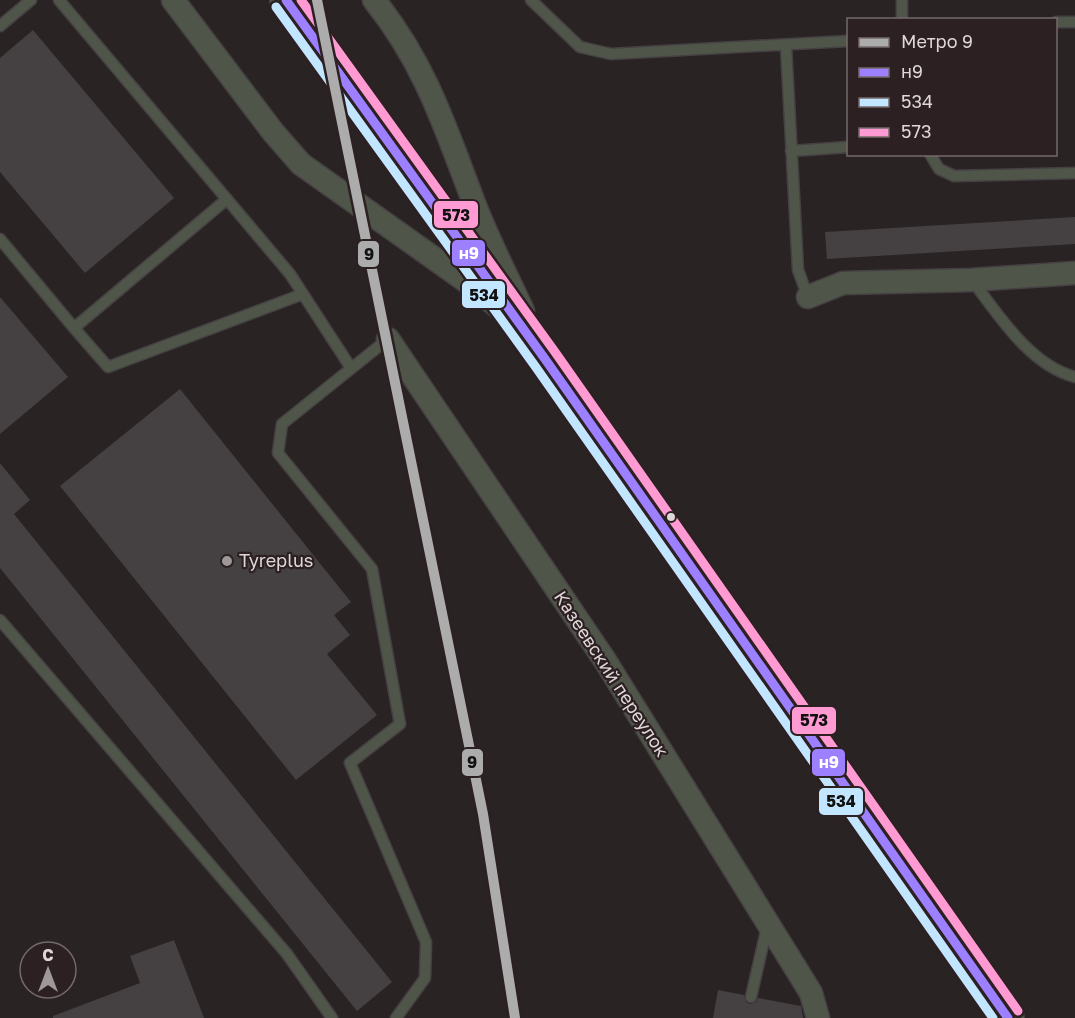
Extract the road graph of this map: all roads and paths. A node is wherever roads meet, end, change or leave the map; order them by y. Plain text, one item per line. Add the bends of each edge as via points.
1 (31, 0) edge
2 (59, 0) edge
3 (173, 0) edge
4 (286, 0) edge
5 (374, 0) edge
6 (531, 0) edge
7 (902, 0) edge
8 (902, 18) edge
9 (1057, 22) edge
10 (1075, 22) edge
11 (0, 26) edge
12 (847, 41) edge
13 (786, 46) junction
14 (847, 147) edge
15 (791, 151) junction
16 (931, 156) edge
17 (1075, 172) edge
18 (227, 200) junction
19 (0, 239) edge
20 (1075, 273) edge
21 (972, 280) junction
22 (303, 294) junction
23 (808, 297) joint
24 (521, 326) junction
25 (74, 328) junction
26 (388, 339) joint
27 (545, 359) junction
28 (351, 368) junction
29 (1075, 377) edge
30 (0, 620) edge
31 (768, 924) junction
32 (751, 996) dead end
33 (332, 1018) edge
34 (396, 1018) edge
35 (818, 1018) edge
36 (1008, 1018) edge

1 - 11 lane
2 - 18 lane
3 - 24 street via 301,164 465,281
4 - 24 main road
5 - 27 street via 428,82 475,206
6 - 13 lane via 580,47 611,54
7 - 8 lane
9 - 10 lane
12 - 13 lane
13 - 15 lane
14 - 15 lane
15 - 23 lane via 798,270
16 - 17 lane via 939,169 954,176
18 - 22 lane via 290,273
18 - 25 lane
19 - 25 lane
20 - 21 street
21 - 23 street via 843,284
21 - 29 lane via 1006,326 1055,372
22 - 25 lane via 108,367
22 - 28 lane
24 - 27 main road
26 - 28 lane
26 - 31 street, Казеевский переулок via 606,662
27 - 36 main road
28 - 34 lane via 282,424 278,453 372,569 400,724 350,763 426,942 425,978
30 - 33 lane via 287,954
31 - 32 lane
31 - 35 street, Казеевский переулок via 811,993

